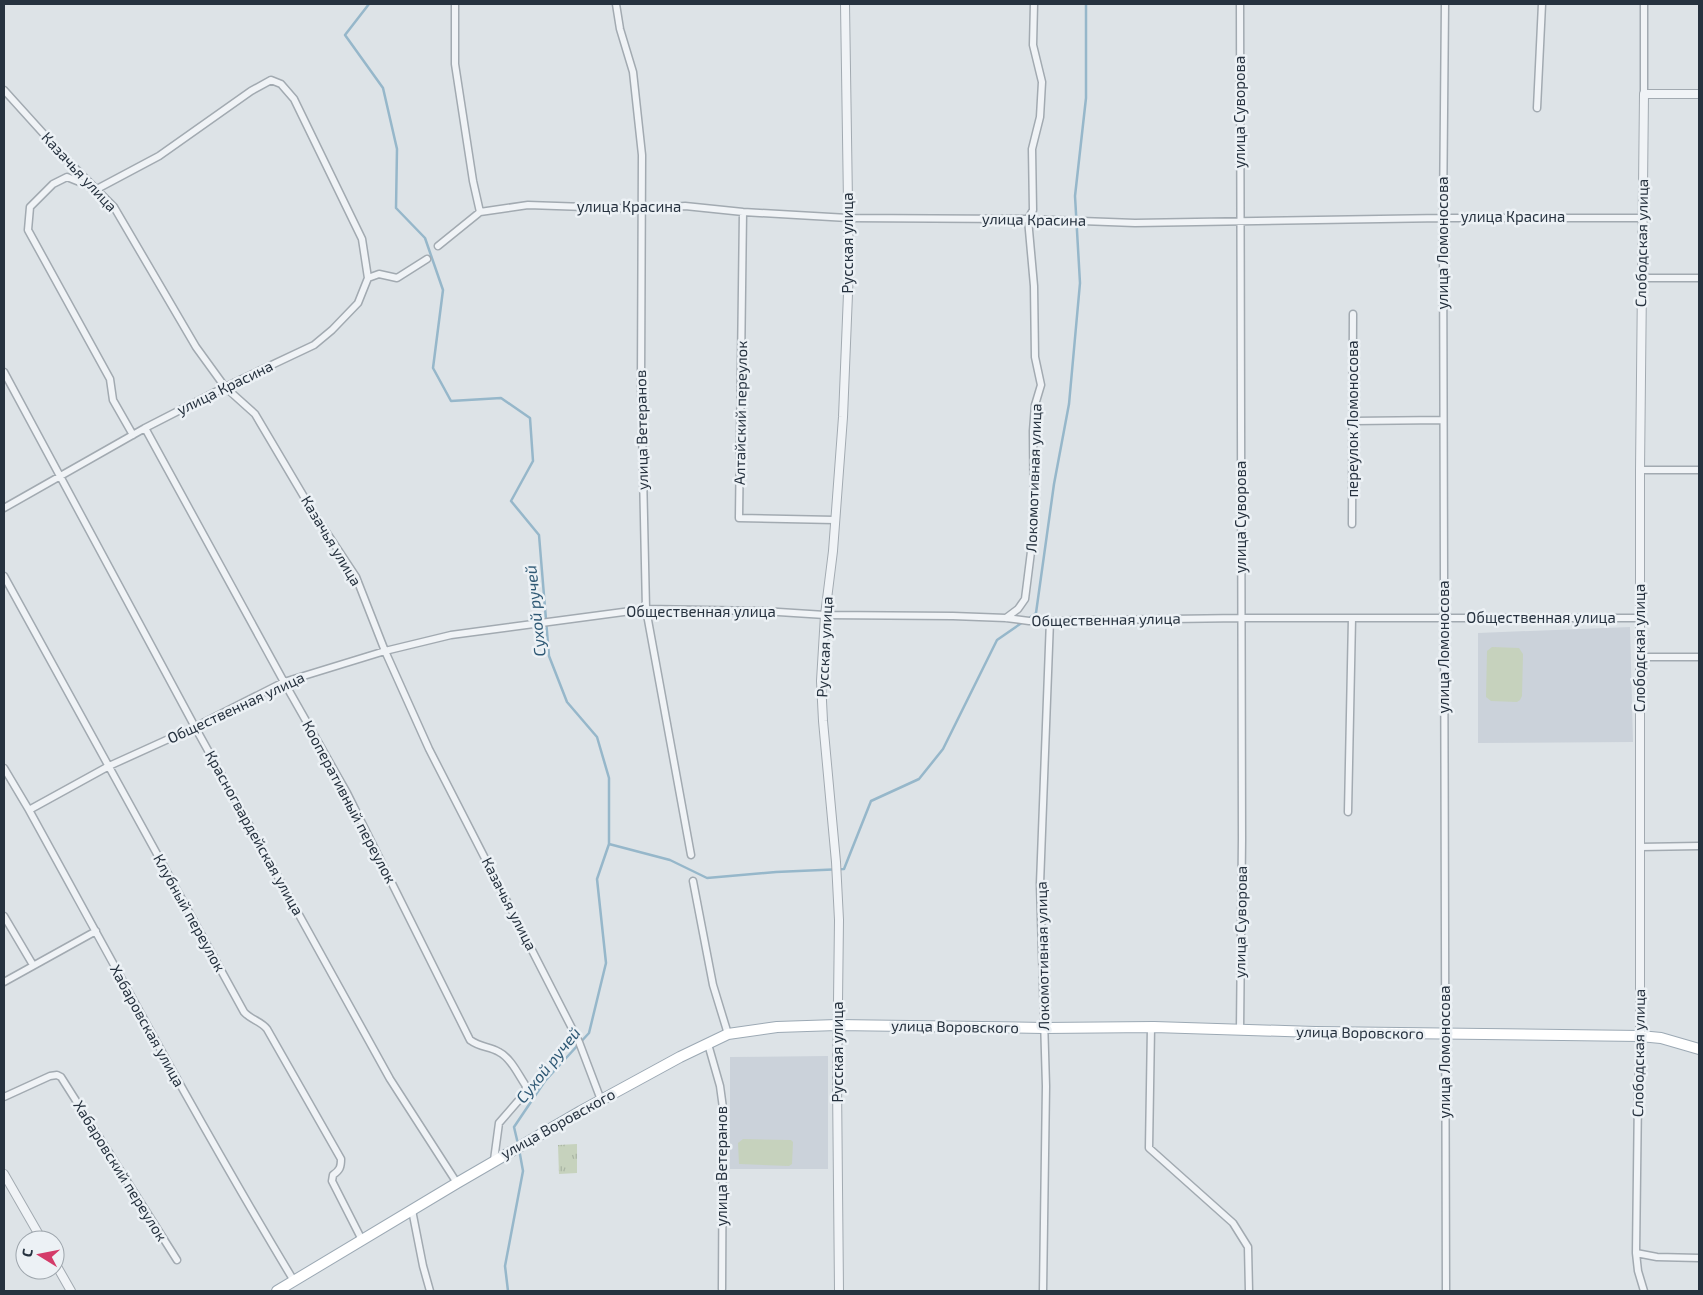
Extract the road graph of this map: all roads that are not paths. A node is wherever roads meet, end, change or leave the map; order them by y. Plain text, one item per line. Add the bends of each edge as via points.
1 (455, 4) edge
2 (616, 4) edge
3 (845, 4) edge
4 (1034, 4) edge
5 (1240, 4) edge
6 (1445, 4) edge
7 (1542, 4) edge
8 (1644, 4) edge
9 (4, 90) edge
10 (1644, 94) junction
11 (1699, 94) edge
12 (1537, 108) dead end
13 (97, 189) junction
14 (643, 209) junction
15 (480, 212) junction
16 (743, 212) junction
17 (848, 218) junction
18 (1443, 218) junction
19 (1642, 218) junction
20 (1028, 219) junction
21 (1240, 221) junction
22 (438, 246) dead end
23 (427, 259) dead end
24 (368, 278) junction
25 (1641, 278) junction
26 (1699, 278) edge
27 (1353, 314) dead end
28 (4, 372) edge
29 (224, 387) junction
30 (1443, 420) junction
31 (1353, 421) junction
32 (145, 428) junction
33 (133, 435) junction
34 (1640, 470) junction
35 (1699, 470) edge
36 (61, 476) junction
37 (4, 508) edge
38 (835, 520) junction
39 (1352, 524) dead end
40 (4, 576) edge
41 (646, 609) junction
42 (824, 615) junction
43 (1006, 618) junction
44 (1242, 618) junction
45 (1352, 618) junction
46 (1445, 618) junction
47 (1640, 618) junction
48 (1050, 620) junction
49 (386, 651) junction
50 (1641, 657) junction
51 (1699, 657) edge
52 (284, 682) junction
53 (195, 727) junction
54 (109, 766) junction
55 (4, 768) edge
56 (28, 810) junction
57 (1348, 812) dead end
58 (1699, 846) edge
59 (1640, 847) junction
60 (691, 855) dead end
61 (693, 881) dead end
62 (4, 916) edge
63 (96, 931) junction
64 (33, 965) junction
65 (4, 982) edge
66 (837, 1025) junction
67 (1151, 1027) junction
68 (1044, 1028) junction
69 (1240, 1030) junction
70 (728, 1034) junction
71 (1445, 1034) junction
72 (1640, 1036) junction
73 (708, 1044) junction
74 (1699, 1049) edge
75 (4, 1097) edge
76 (601, 1100) junction
77 (494, 1160) junction
78 (4, 1174) edge
79 (457, 1183) junction
80 (412, 1210) junction
81 (36, 1230) edge
82 (362, 1240) junction
83 (1636, 1253) junction
84 (1699, 1258) edge
85 (177, 1260) dead end
86 (65, 1280) edge
87 (294, 1281) junction
88 (722, 1289) dead end
89 (71, 1291) edge
90 (277, 1291) edge
91 (430, 1291) edge
92 (839, 1291) edge
93 (1044, 1291) edge
94 (1249, 1291) edge
95 (1446, 1291) edge
96 (1644, 1291) edge

1 - 15 street via 455,64
2 - 14 street, улица Ветеранов via 636,94
3 - 17 street, Русская улица
4 - 20 street, Локомотивная улица via 1033,45 1042,82 1040,117 1032,149 1033,210
5 - 21 street, улица Суворова
6 - 18 street, улица Ломоносова
7 - 12 street
8 - 10 street, Слободская улица
9 - 13 street, Казачья улица via 70,164
10 - 11 street
10 - 19 street, Слободская улица
13 - 24 street via 159,156 271,80 281,84 294,99 362,239
13 - 29 street, Казачья улица via 114,207 196,346
13 - 33 street via 67,176 53,184 30,207 28,230 110,380 113,400
14 - 15 street, улица Красина via 528,206
14 - 16 street, улица Красина via 685,206
14 - 41 street, улица Ветеранов via 641,382
15 - 22 street
16 - 17 street, улица Красина
16 - 38 street, Алтайский переулок via 739,518
17 - 20 street, улица Красина
17 - 38 street, Русская улица via 845,379
18 - 19 street, улица Красина
18 - 21 street, улица Красина
18 - 30 street, улица Ломоносова
19 - 25 street, Слободская улица
20 - 21 street, улица Красина via 1134,223
20 - 43 street, Локомотивная улица via 1034,286 1034,357 1041,385 1033,431 1034,528 1025,599 1018,610
21 - 44 street, улица Суворова
23 - 24 street via 397,278 379,274
24 - 29 street, улица Красина via 358,304 314,345
25 - 26 street
25 - 34 street, Слободская улица
27 - 31 street, переулок Ломоносова
28 - 36 street, Красногвардейская улица
29 - 32 street, улица Красина
29 - 49 street, Казачья улица via 255,414 344,557 356,577
30 - 31 street
30 - 46 street, улица Ломоносова
31 - 39 street, переулок Ломоносова
32 - 33 street, улица Красина
32 - 52 street, Кооперативный переулок
33 - 36 street, улица Красина
34 - 35 street
34 - 47 street, Слободская улица
36 - 37 street, улица Красина
36 - 53 street, Красногвардейская улица
38 - 42 street, Русская улица
40 - 54 street, Клубный переулок
41 - 42 street, Общественная улица
41 - 49 street, Общественная улица via 451,635
41 - 60 street, улица Ветеранов
42 - 43 street, Общественная улица
42 - 66 street, Русская улица via 821,691 837,869
43 - 48 street, Общественная улица via 1029,622
44 - 45 street, Общественная улица
44 - 48 street, Общественная улица
44 - 69 street, улица Суворова
45 - 46 street, Общественная улица
45 - 57 street
46 - 47 street, Общественная улица
46 - 71 street, улица Ломоносова
47 - 50 street, Слободская улица
48 - 68 street, Локомотивная улица via 1040,884
49 - 52 street, Общественная улица
49 - 76 street, Казачья улица via 429,749 579,1042
50 - 51 street
50 - 59 street, Слободская улица
52 - 53 street, Общественная улица
52 - 77 street, Кооперативный переулок via 347,793 470,1040 478,1046 500,1052 526,1086 524,1093 499,1122
53 - 54 street, Общественная улица
53 - 79 street, Красногвардейская улица via 390,1078
54 - 56 street, Общественная улица
54 - 82 street, Клубный переулок via 244,1012 268,1029 341,1159 341,1166 333,1175 332,1182
55 - 56 street, Хабаровская улица
56 - 63 street, Хабаровская улица
58 - 59 street
59 - 72 street, Слободская улица
61 - 70 street via 713,985
62 - 64 street
63 - 64 street
63 - 87 street, Хабаровская улица via 233,1180
64 - 65 street
66 - 68 main road, улица Воровского
66 - 70 main road, улица Воровского via 777,1027
66 - 92 street, Русская улица
67 - 68 main road, улица Воровского
67 - 69 main road, улица Воровского
67 - 94 street via 1149,1148 1233,1223 1248,1247
68 - 93 street, Локомотивная улица
69 - 71 main road, улица Воровского
70 - 73 main road, улица Воровского
71 - 72 main road, улица Воровского
71 - 95 street, улица Ломоносова
72 - 74 main road, улица Воровского via 1661,1038
72 - 83 street, Слободская улица
73 - 76 main road, улица Воровского
73 - 88 street, улица Ветеранов via 723,1108
75 - 85 street, Хабаровский переулок via 50,1076 57,1075 64,1081
76 - 77 main road, улица Воровского
77 - 79 main road, улица Воровского
78 - 81 street
79 - 80 main road, улица Воровского
80 - 82 main road, улица Воровского
80 - 91 street
82 - 87 main road, улица Воровского
83 - 84 street
83 - 96 street, Слободская улица
86 - 89 street
87 - 90 main road, улица Воровского

